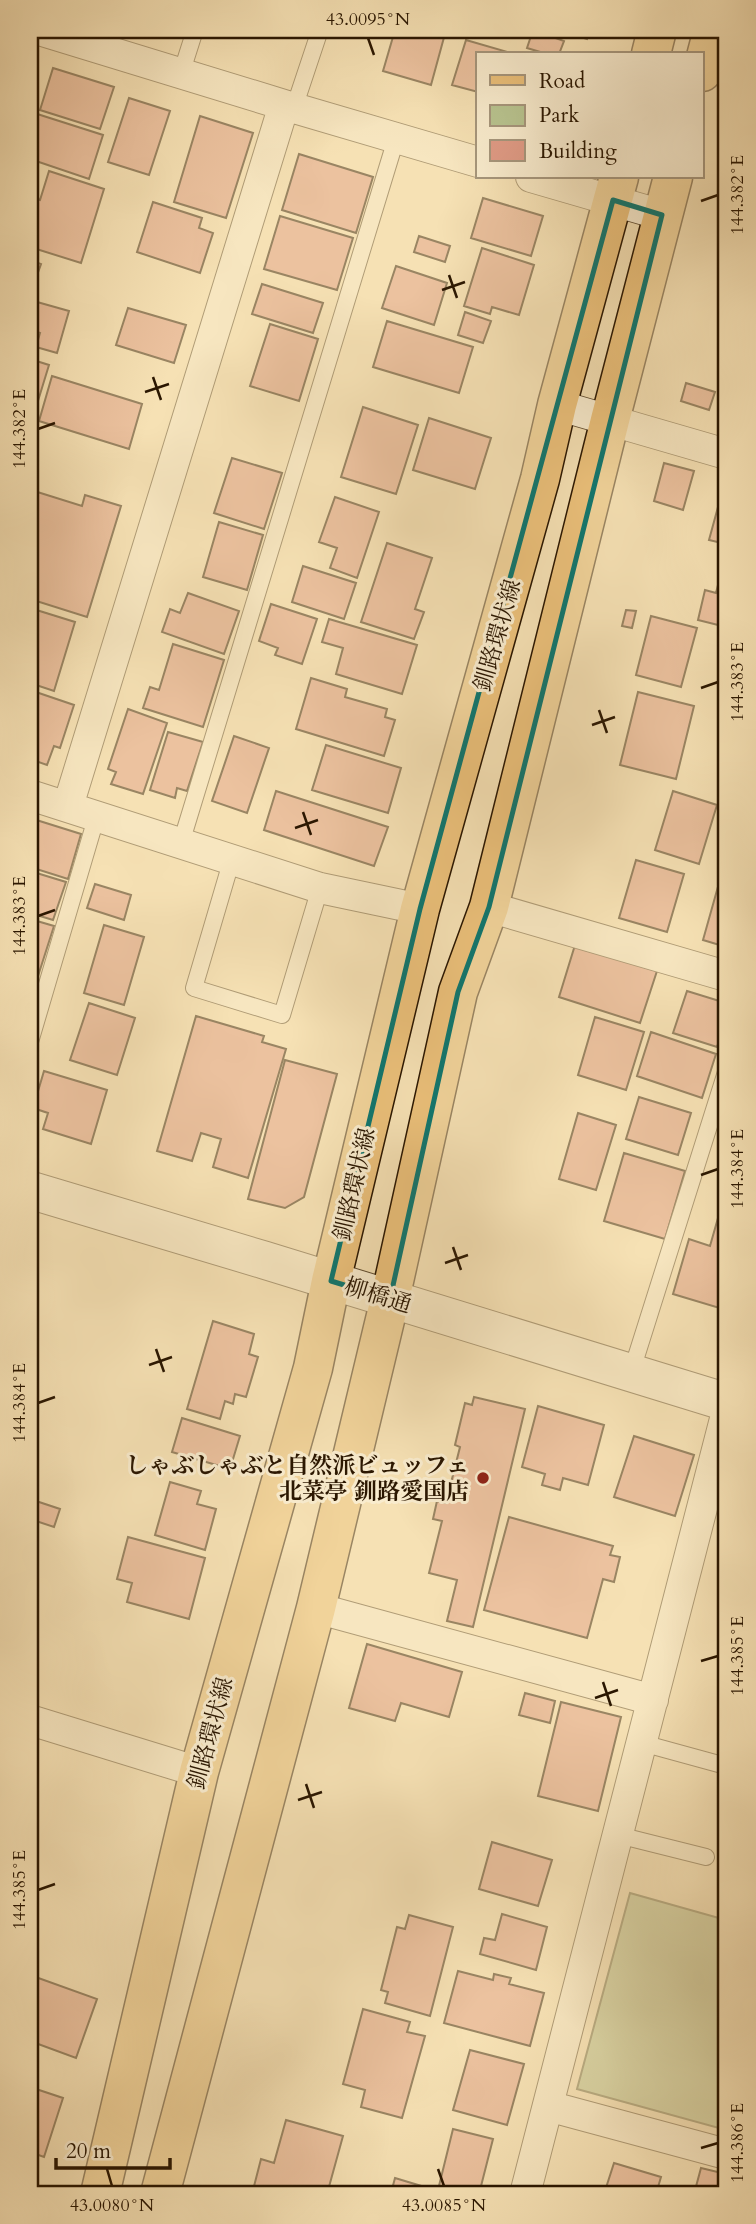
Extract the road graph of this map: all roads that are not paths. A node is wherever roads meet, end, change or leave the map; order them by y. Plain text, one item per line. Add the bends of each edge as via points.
1 (39, 30) edge
2 (195, 30) edge
3 (320, 30) edge
4 (657, 30) edge
5 (713, 30) edge
6 (651, 52) edge
7 (704, 64) edge
8 (181, 74) junction
9 (289, 107) junction
10 (396, 139) junction
11 (476, 161) edge
12 (539, 178) edge
13 (673, 178) edge
14 (616, 188) edge
15 (662, 215) junction
16 (557, 405) junction
17 (610, 420) junction
18 (726, 454) edge
19 (30, 795) edge
20 (68, 806) junction
21 (97, 816) junction
22 (181, 843) junction
23 (232, 859) junction
24 (320, 888) junction
25 (489, 907) junction
26 (420, 909) junction
27 (726, 976) edge
28 (30, 1042) edge
29 (726, 1072) edge
30 (30, 1190) edge
31 (331, 1281) junction
32 (390, 1299) junction
33 (631, 1373) junction
34 (726, 1402) edge
35 (726, 1415) edge
36 (316, 1608) junction
37 (653, 1700) junction
38 (30, 1720) edge
39 (642, 1743) junction
40 (726, 1766) edge
41 (199, 1772) junction
42 (618, 1835) junction
43 (706, 1857) dead end
44 (548, 2106) junction
45 (726, 2154) edge
46 (100, 2194) edge
47 (160, 2194) edge
48 (525, 2194) edge

1 - 8 street
2 - 8 lane
3 - 9 lane
4 - 6 main road
5 - 7 main road
8 - 9 street
9 - 10 street
9 - 20 street
10 - 11 street
10 - 22 lane
12 - 14 street
13 - 15 main road
14 - 15 street
14 - 16 main road, 釧路環状線
15 - 17 main road
16 - 17 street
16 - 26 main road, 釧路環状線
17 - 18 street
17 - 25 main road
19 - 20 street
20 - 21 street
21 - 22 street
21 - 28 lane
22 - 23 street
23 - 24 street
23 - 24 lane via 194,988 282,1015
24 - 26 street
25 - 27 street
25 - 32 main road via 458,992
26 - 31 main road, 釧路環状線
29 - 33 lane
30 - 31 street, 柳橋通
31 - 32 street, 柳橋通
31 - 41 main road, 釧路環状線 via 313,1368
32 - 33 street, 柳橋通
32 - 36 main road
33 - 34 street, 柳橋通
35 - 37 street
36 - 37 street
36 - 47 main road
37 - 39 street
38 - 41 street
39 - 40 lane
39 - 42 street
41 - 46 main road, 釧路環状線
42 - 43 lane
42 - 44 street
44 - 45 street
44 - 48 street

